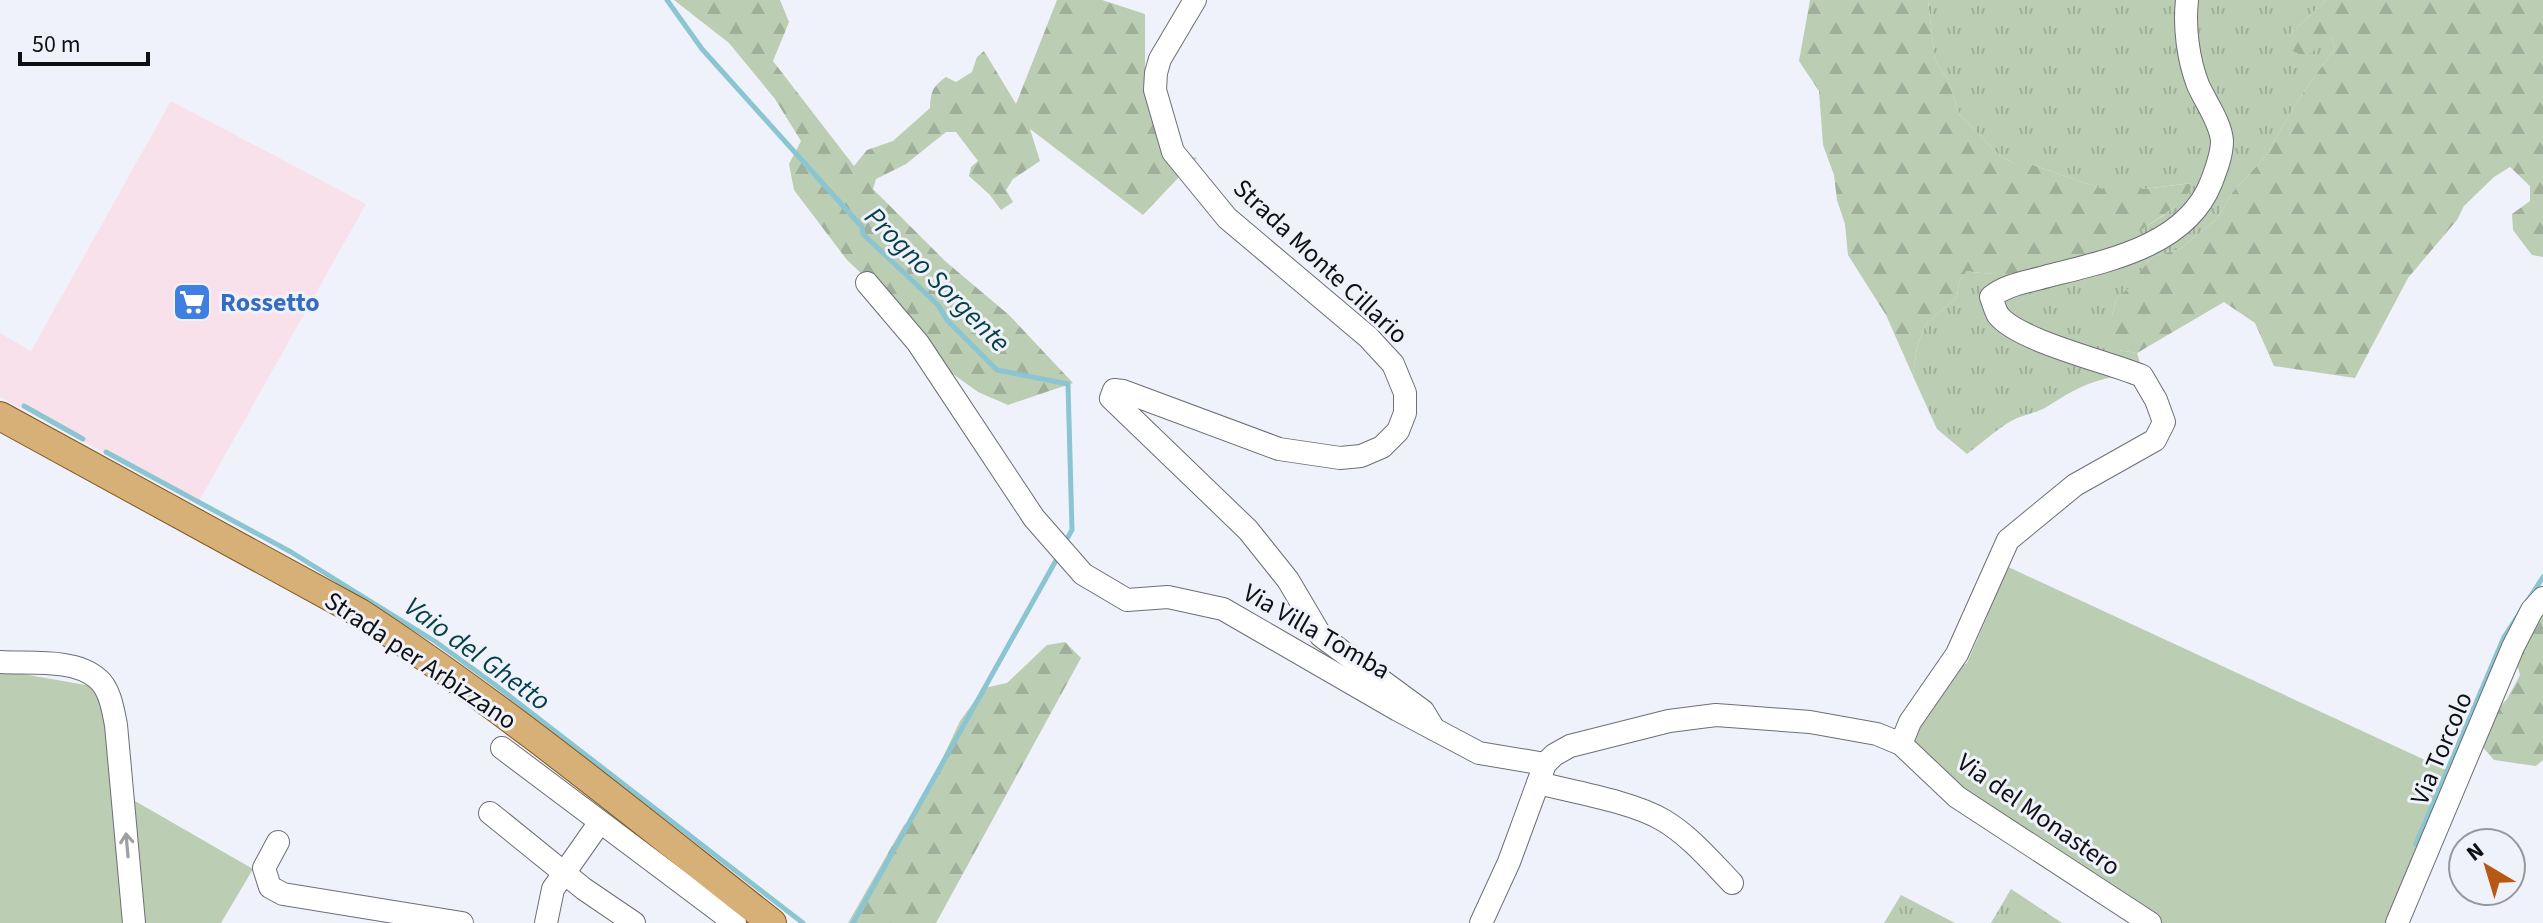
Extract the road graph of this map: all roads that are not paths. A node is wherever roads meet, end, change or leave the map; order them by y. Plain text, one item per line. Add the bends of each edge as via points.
1 (1195, 0) edge
2 (2187, 0) edge
3 (867, 283) dead end
4 (0, 416) edge
5 (2543, 598) edge
6 (0, 662) edge
7 (1434, 729) junction
8 (1901, 744) junction
9 (502, 748) dead end
10 (1546, 767) junction
11 (490, 813) dead end
12 (600, 822) junction
13 (278, 842) dead end
14 (565, 871) junction
15 (1732, 883) dead end
16 (134, 923) edge
17 (462, 923) edge
18 (546, 923) edge
19 (634, 923) edge
20 (735, 923) edge
21 (772, 923) edge
22 (1481, 923) edge
23 (2150, 923) edge
24 (2397, 923) edge

1 - 7 street, Strada Monte Cillario via 1156,73 1155,90 1173,152 1227,218 1393,364 1405,393 1405,413 1398,431 1382,447 1340,458 1279,449 1123,391 1114,390 1111,398 1248,530 1288,580 1321,636 1423,711
2 - 8 street via 2188,46 2197,82 2222,139 2206,195 2166,237 2002,288 1991,297 1999,315 2019,330 2142,376 2164,422 2155,440 2075,485 2008,540 1957,654
3 - 7 street, Via Villa Tomba via 918,343 1034,518 1083,574 1127,600 1168,597 1223,609
4 - 21 main road, Strada per Arbizzano via 360,613 556,753
5 - 24 street, Via Torcolo via 2513,647
16 -> 6 street via 110,698 99,679 82,669
7 - 10 street, Via Villa Tomba via 1479,753
8 - 10 street, Via del Monastero via 1848,727 1716,715 1570,746
8 - 23 street, Via del Monastero via 1957,797
9 - 12 street
10 - 15 street, Via Villa Tomba via 1662,819
10 - 22 street
11 - 14 street
12 - 14 street
12 - 20 street
13 - 17 street via 264,868 270,887 283,894
14 - 18 street via 553,889
14 - 19 street

